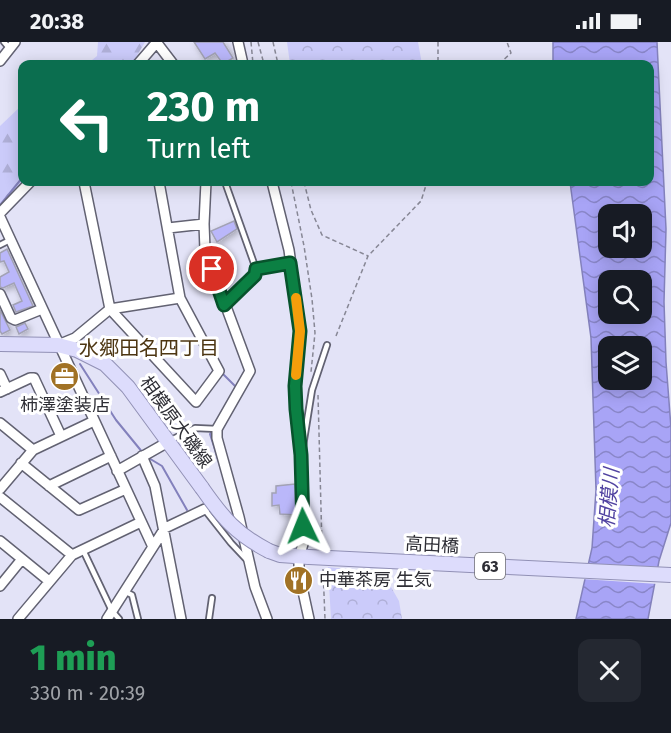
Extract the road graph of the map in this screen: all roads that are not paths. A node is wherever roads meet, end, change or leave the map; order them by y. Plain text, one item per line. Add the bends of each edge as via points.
1 (238, 42) edge
2 (157, 43) edge
3 (10, 44) edge
4 (142, 60) edge
5 (170, 60) edge
6 (242, 60) edge
7 (0, 61) edge
8 (26, 186) edge
9 (85, 186) edge
10 (160, 186) edge
11 (206, 186) edge
12 (226, 186) edge
13 (273, 186) edge
14 (0, 215) edge
15 (204, 224) junction
16 (168, 228) junction
17 (10, 240) junction
18 (0, 245) edge
19 (290, 263) junction
20 (256, 269) junction
21 (0, 294) edge
22 (180, 298) junction
23 (224, 305) junction
24 (42, 309) junction
25 (110, 309) junction
26 (0, 344) edge
27 (58, 345) junction
28 (327, 345) dead end
29 (0, 374) edge
30 (3, 390) edge
31 (94, 421) junction
32 (2, 427) edge
33 (214, 429) junction
34 (61, 436) junction
35 (168, 442) junction
36 (33, 450) junction
37 (146, 454) junction
38 (301, 455) junction
39 (111, 456) junction
40 (21, 463) junction
41 (117, 471) junction
42 (49, 486) junction
43 (0, 489) edge
44 (126, 489) junction
45 (0, 497) edge
46 (205, 509) joint
47 (141, 522) junction
48 (165, 528) junction
49 (0, 541) edge
50 (153, 547) junction
51 (83, 549) junction
52 (72, 555) junction
53 (304, 557) junction
54 (22, 559) junction
55 (248, 561) junction
56 (671, 575) edge
57 (49, 581) junction
58 (0, 584) edge
59 (126, 592) junction
60 (212, 598) dead end
61 (110, 615) edge
62 (18, 619) edge
63 (119, 619) edge
64 (138, 619) edge
65 (181, 619) edge
66 (209, 619) edge
67 (267, 619) edge
68 (309, 619) edge

1 - 6 street
2 - 4 street
2 - 5 street
3 - 7 street
8 - 14 street
9 - 25 street
10 - 16 street
11 - 15 street
12 - 20 lane
13 - 19 street
14 - 17 street
15 - 16 street
15 - 23 street via 205,250
16 - 22 street
17 - 18 lane
17 - 24 street
19 - 20 lane
19 - 38 street via 300,331 295,386
20 - 23 lane via 255,275
21 - 24 street via 15,320
22 - 25 street
22 - 25 street via 219,370 196,402
23 - 33 street via 250,371
24 - 27 street
25 - 27 street via 75,338
26 - 27 main road, 相模原大磯線 / 63
27 - 31 street
27 - 35 main road, 相模原大磯線 / 63 via 88,355 112,370
28 - 38 lane via 312,390
29 - 30 street
30 - 34 street via 34,378
31 - 34 street
31 - 39 street
32 - 36 street
33 - 35 lane via 195,428
33 - 55 street
34 - 36 street
35 - 37 street
35 - 53 main road, 相模原大磯線 / 63, bridge via 233,527 247,539 279,555
36 - 40 street
37 - 41 street
37 - 48 street
38 - 53 street
39 - 41 street
39 - 42 street
40 - 42 street
40 - 43 street
41 - 44 street
42 - 44 street via 80,510
44 - 47 street
45 - 52 street
46 - 48 street
46 - 55 lane
47 - 50 street
47 - 51 street
48 - 50 street
48 - 65 street
49 - 54 street
50 - 59 street
51 - 52 street
51 - 61 lane
52 - 57 street
53 - 56 main road, 高田橋 / 63, bridge
53 - 68 street via 299,573
54 - 57 street
54 - 58 street
55 - 67 street
57 - 62 street
59 - 61 street
59 - 64 lane via 132,595
60 - 66 lane
61 - 63 lane

